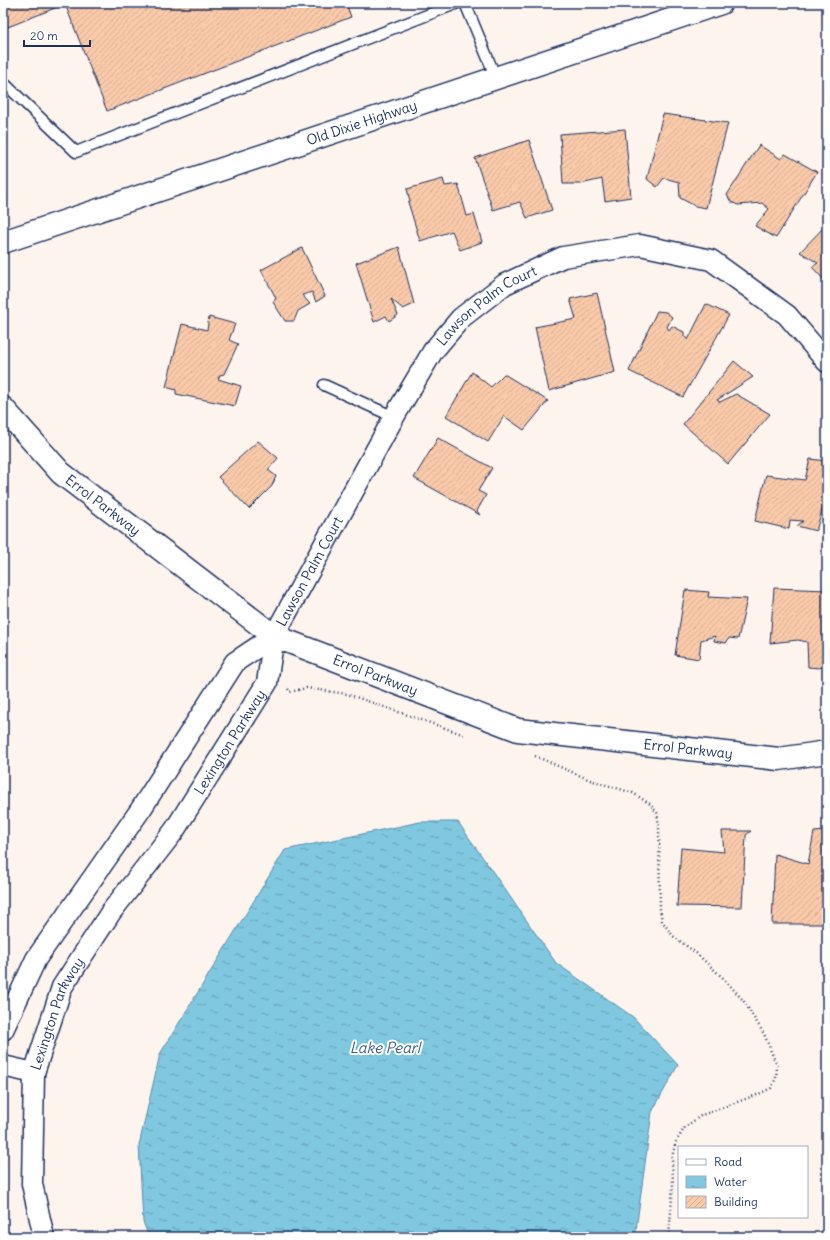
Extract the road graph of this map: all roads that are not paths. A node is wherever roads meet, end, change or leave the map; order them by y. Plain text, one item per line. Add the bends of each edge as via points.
1 (458, 3) edge
2 (466, 3) edge
3 (721, 3) edge
4 (496, 78) junction
5 (3, 82) edge
6 (3, 242) edge
7 (827, 362) edge
8 (324, 385) dead end
9 (3, 408) edge
10 (394, 417) junction
11 (274, 636) junction
12 (827, 752) edge
13 (3, 1030) edge
14 (3, 1066) edge
15 (34, 1073) junction
16 (44, 1237) edge

1 - 5 lane via 76,152
2 - 4 lane
3 - 4 street, Old Dixie Highway
4 - 6 street, Old Dixie Highway
7 - 10 street, Lawson Palm Court via 787,315 711,260 640,245 563,257 504,284 461,318 433,351
8 - 10 lane
9 - 11 street, Errol Parkway via 61,473
10 - 11 street, Lawson Palm Court
11 - 12 street, Errol Parkway via 518,730 778,759
11 - 13 street via 235,662 141,809 36,959
11 - 15 street, Lexington Parkway via 267,683 174,831 111,912 62,987
14 - 15 street
15 - 16 street, Lexington Parkway via 32,1184

